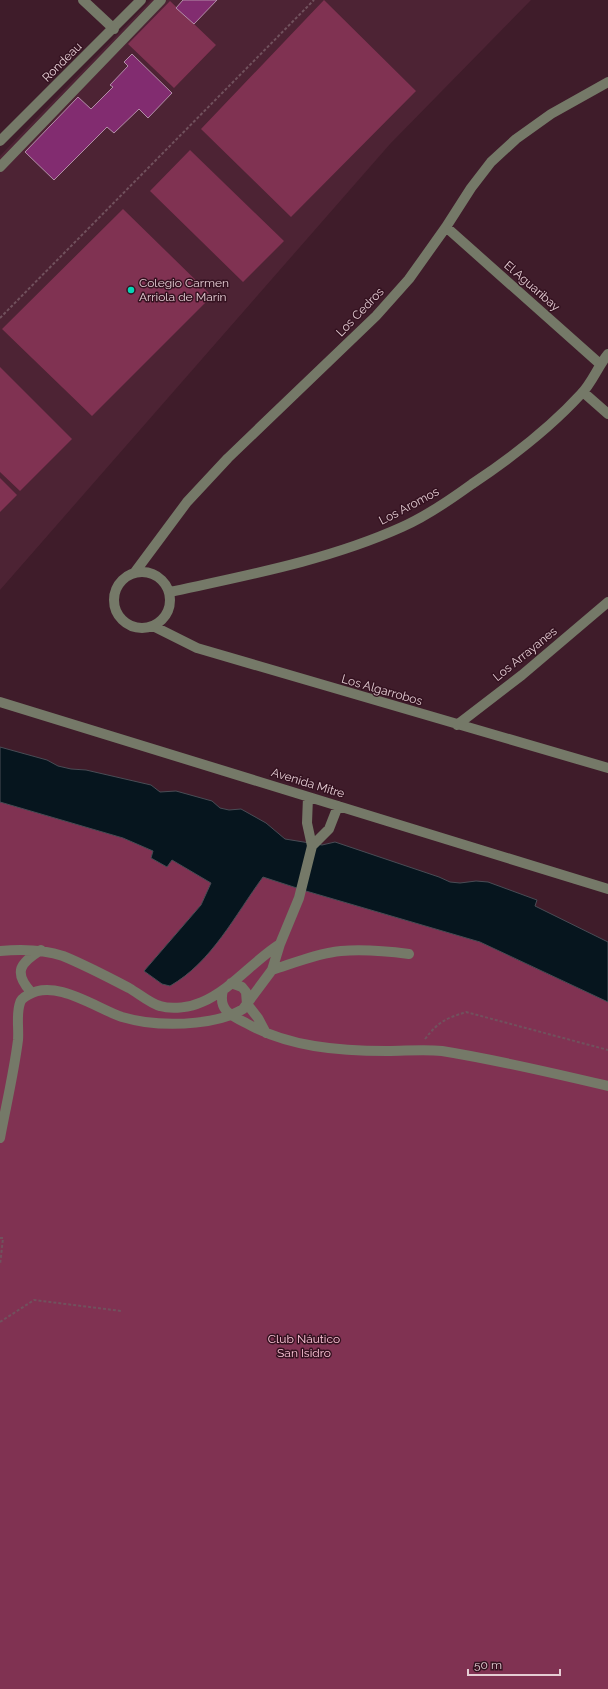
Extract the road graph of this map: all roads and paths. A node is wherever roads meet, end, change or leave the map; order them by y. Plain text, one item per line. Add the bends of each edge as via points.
1 (83, 0) edge
2 (141, 0) edge
3 (161, 0) edge
4 (314, 0) edge
5 (114, 28) junction
6 (608, 82) edge
7 (0, 141) edge
8 (0, 167) edge
9 (446, 227) junction
10 (0, 318) edge
11 (608, 354) edge
12 (600, 364) junction
13 (583, 392) junction
14 (608, 414) edge
15 (135, 572) junction
16 (170, 592) junction
17 (608, 602) edge
18 (153, 626) junction
19 (0, 702) edge
20 (457, 725) junction
21 (608, 768) edge
22 (308, 797) junction
23 (338, 806) junction
24 (311, 849) junction
25 (608, 889) edge
26 (280, 944) junction
27 (41, 950) junction
28 (0, 951) edge
29 (409, 954) dead end
30 (272, 970) junction
31 (231, 983) junction
32 (223, 990) junction
33 (31, 992) junction
34 (248, 1004) junction
35 (230, 1015) junction
36 (266, 1033) junction
37 (608, 1050) edge
38 (418, 1051) junction
39 (608, 1086) edge
40 (0, 1138) edge
41 (0, 1238) edge
42 (0, 1265) edge
43 (120, 1311) dead end
44 (0, 1322) edge

1 - 5 street
2 - 5 street, Rondeau
3 - 8 street
4 - 10 path
5 - 7 street, Rondeau
6 - 9 street, Los Cedros via 551,114 516,139 491,162
9 - 12 street, El Aguaribay
9 - 15 street, Los Cedros via 409,279 376,316 228,458 187,502
11 - 12 street, Los Aromos
12 - 13 street, Los Aromos
13 - 14 street
13 - 16 street, Los Aromos via 538,435 494,470 428,514 403,527 325,555 256,574
15 - 16 street via 144,572 160,578
15 - 18 street, Los Cedros via 120,582 115,590 115,609 126,624 144,628
16 - 18 street via 171,600 166,616
17 - 20 street, Los Arrayanes via 522,675
18 - 20 street, Los Algarrobos via 197,648
19 - 22 street, Avenida Mitre
20 - 21 street, Los Algarrobos
22 - 23 street, Avenida Mitre
22 - 24 street via 307,824
23 - 24 street via 329,829
23 - 25 street, Avenida Mitre
24 - 26 street via 299,898
26 - 30 street
26 - 31 street via 264,954
27 - 28 street
27 - 32 street via 63,956 116,981 160,1006 191,1006
27 - 33 street via 27,959 21,968 23,983
29 - 30 street via 374,950 339,951
30 - 34 street
31 - 32 street
31 - 34 street via 242,987 246,992
32 - 35 street via 222,1003
33 - 35 street via 50,990 68,993 122,1017 146,1022 176,1024
33 - 40 street via 20,1004 18,1039
34 - 35 street
34 - 36 street
35 - 36 street
36 - 38 street via 306,1045 357,1051
37 - 38 path via 466,1012 435,1026
38 - 39 street via 439,1051 509,1063
41 - 42 path via 3,1238
43 - 44 path via 34,1300

